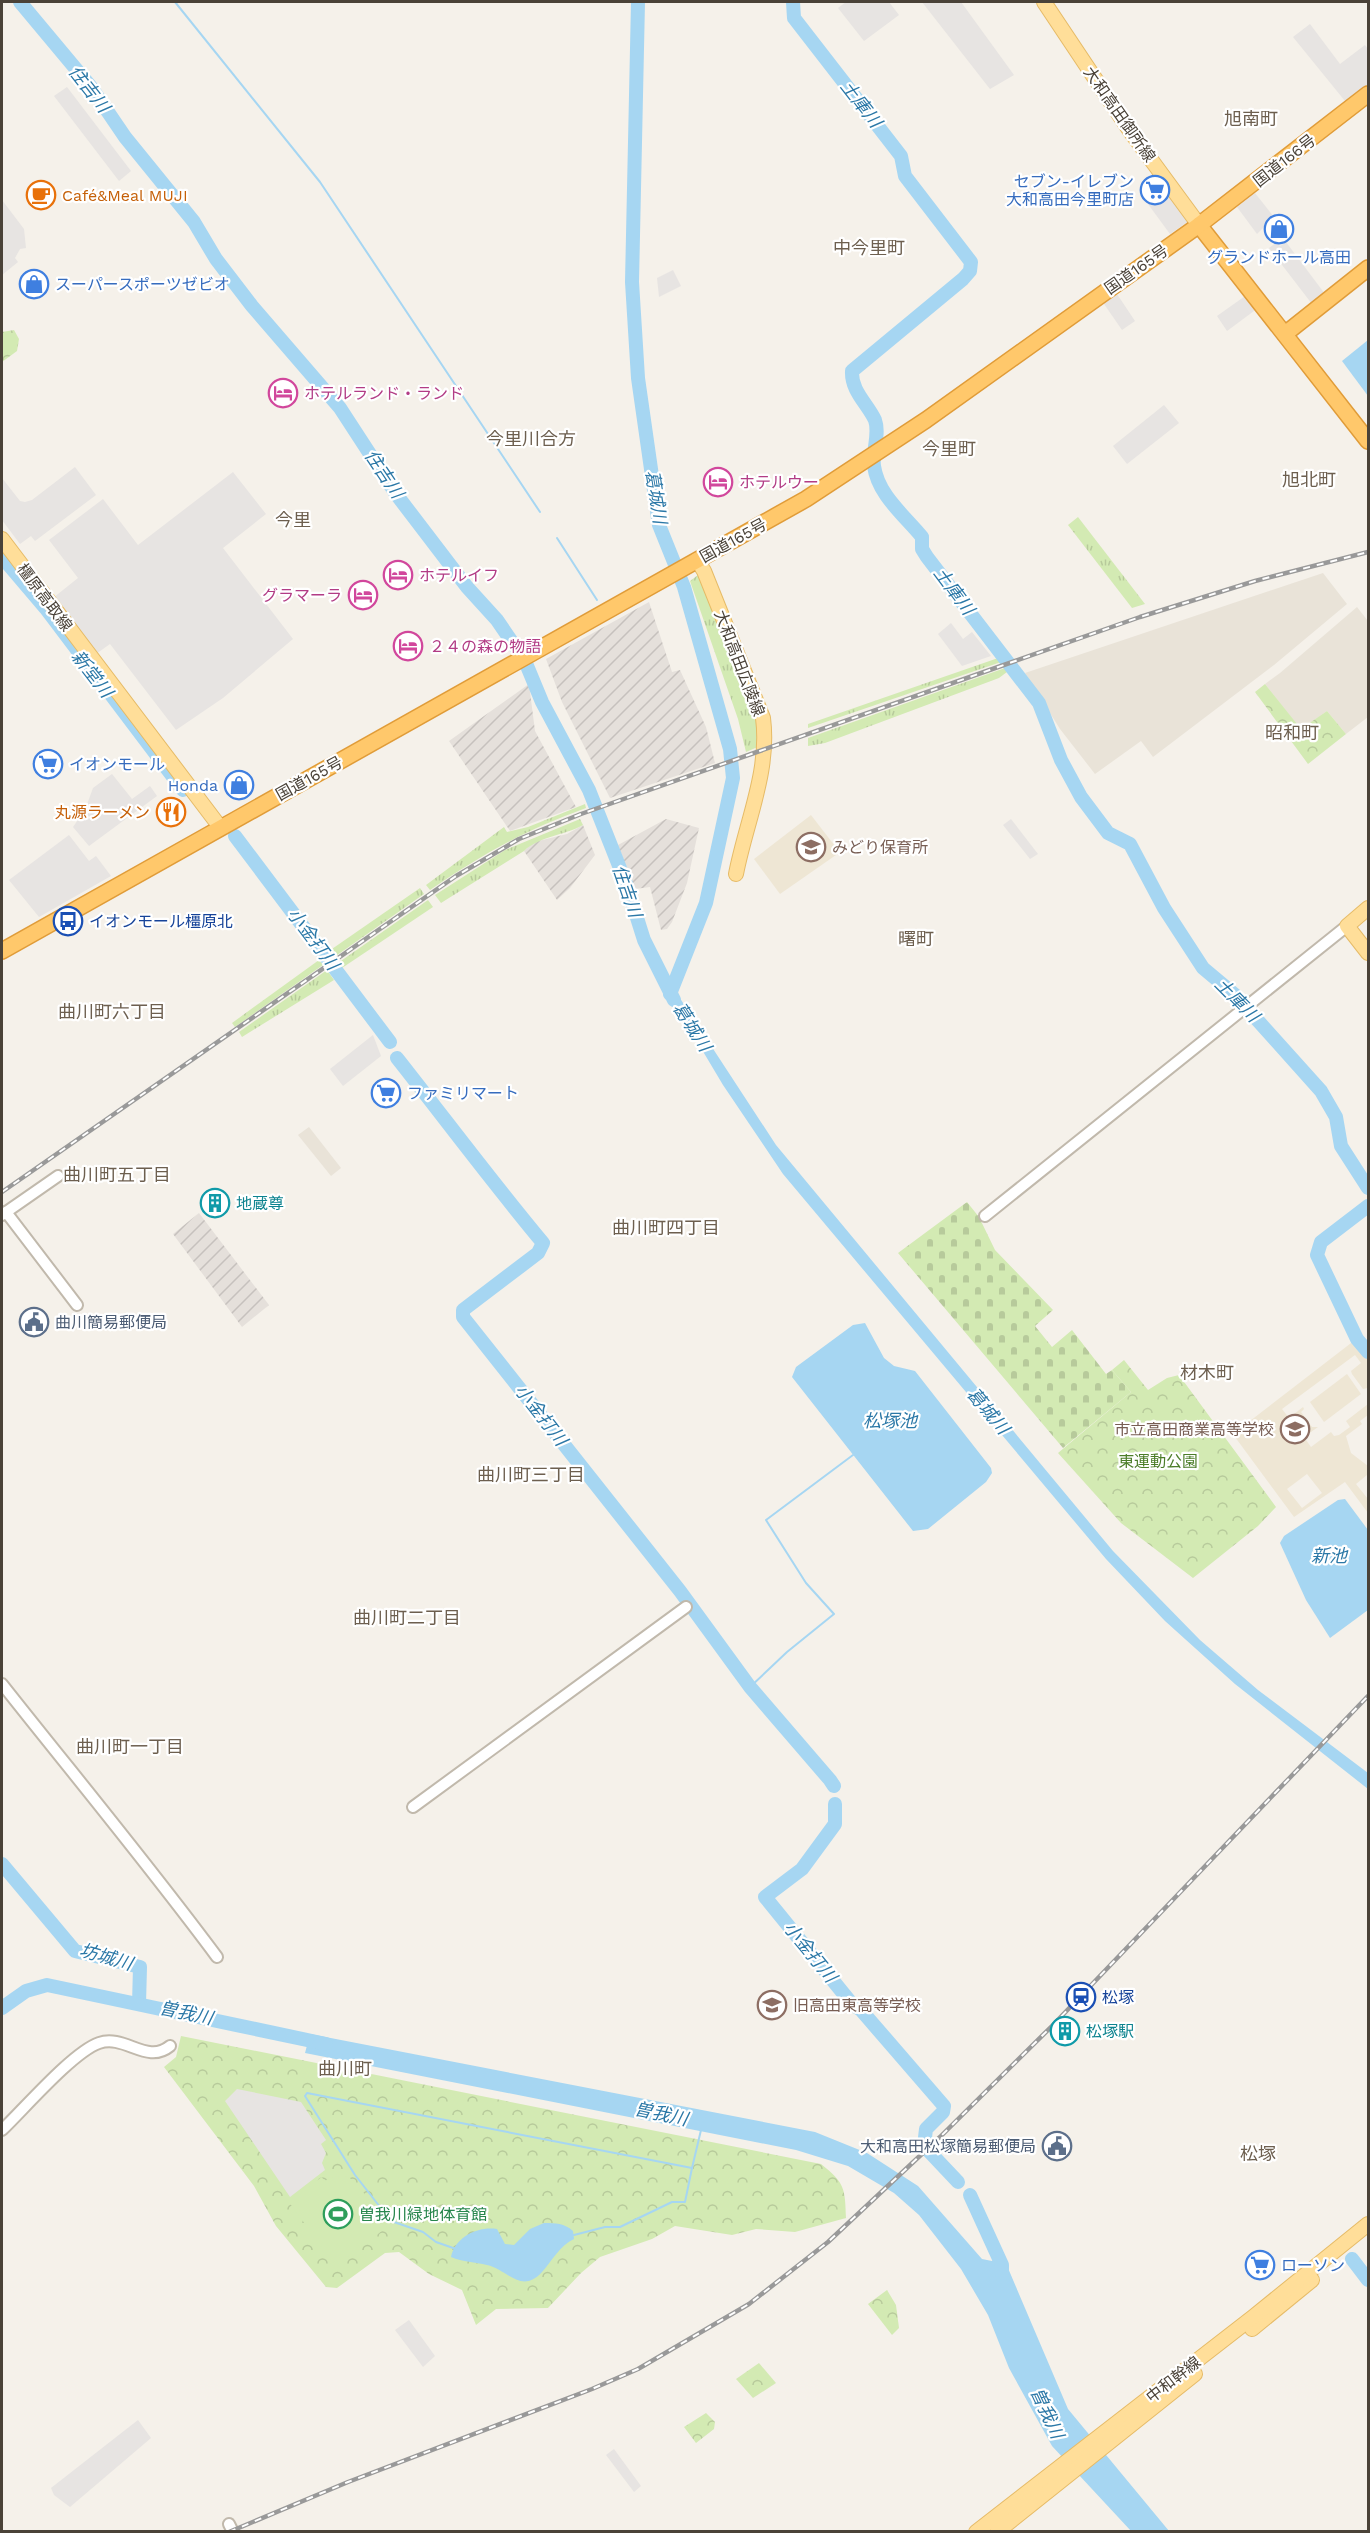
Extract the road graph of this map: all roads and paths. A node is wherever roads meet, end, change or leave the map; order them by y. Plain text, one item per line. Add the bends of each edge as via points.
1 (1044, 2) edge
2 (1368, 94) edge
3 (1200, 225) junction
4 (1368, 268) edge
5 (1285, 334) junction
6 (1368, 441) edge
7 (2, 539) edge
8 (693, 563) junction
9 (220, 826) junction
10 (736, 874) dead end
11 (1368, 908) edge
12 (1347, 926) junction
13 (2, 951) edge
14 (1368, 953) edge
15 (58, 1176) dead end
16 (4, 1214) edge
17 (985, 1216) dead end
18 (77, 1305) dead end
19 (686, 1607) dead end
20 (2, 1684) edge
21 (413, 1807) dead end
22 (218, 1957) dead end
23 (170, 2046) dead end
24 (2, 2130) edge
25 (1368, 2224) edge
26 (1368, 2235) edge
27 (1107, 2437) junction
28 (1047, 2484) junction
29 (976, 2532) edge
30 (996, 2532) edge

1 - 3 main road, 大和高田御所線 via 1130,131
2 - 3 highway, 国道166号
3 - 5 highway
3 - 8 highway, 国道165号 via 876,455
4 - 5 highway
5 - 6 highway
7 - 9 main road, 橿原高取線
8 - 9 highway, 国道165号
8 - 10 main road, 大和高田広陵線 via 704,571 763,718 765,758
9 - 13 highway, 国道165号
11 - 12 main road
12 - 14 main road
12 - 17 street
15 - 16 street
16 - 18 street
19 - 21 street
20 - 22 street via 143,1857
23 - 24 street via 151,2054 117,2042 91,2046
25 - 27 main road, 中和幹線
26 - 27 main road, 中和幹線
27 - 28 main road, 中和幹線
28 - 29 main road, 中和幹線
28 - 30 main road, 中和幹線

